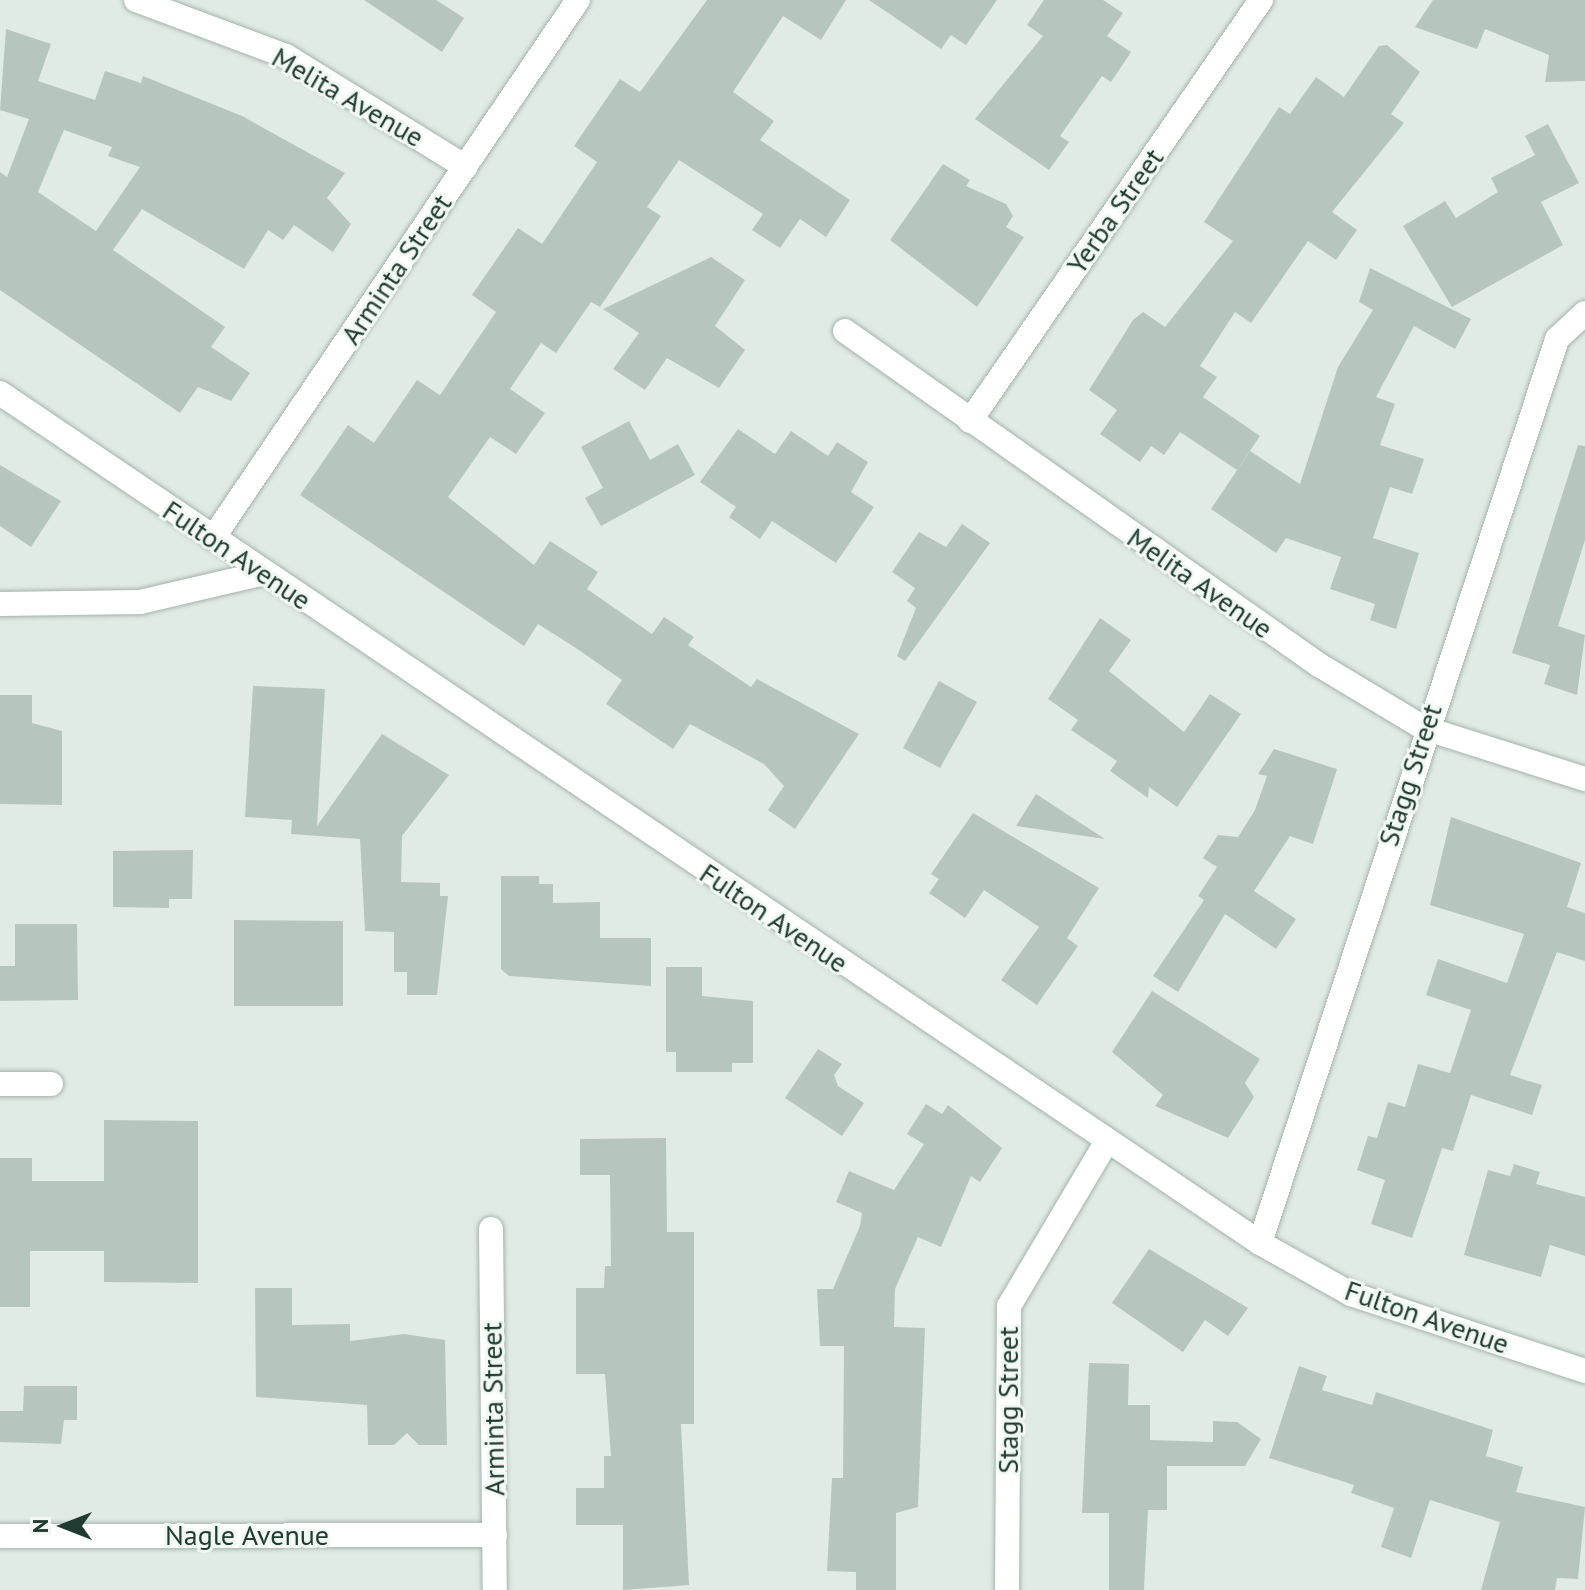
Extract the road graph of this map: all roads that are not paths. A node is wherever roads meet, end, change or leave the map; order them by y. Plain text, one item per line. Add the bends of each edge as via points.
1 (136, 0) edge
2 (578, 0) edge
3 (1261, 0) edge
4 (466, 167) junction
5 (1581, 314) edge
6 (845, 331) dead end
7 (0, 393) edge
8 (970, 421) junction
9 (213, 538) junction
10 (265, 573) junction
11 (0, 604) edge
12 (1424, 728) junction
13 (1585, 779) edge
14 (0, 1084) edge
15 (51, 1084) dead end
16 (1107, 1141) junction
17 (491, 1229) dead end
18 (1260, 1243) junction
19 (1585, 1371) edge
20 (495, 1535) junction
21 (0, 1536) edge
22 (495, 1590) edge
23 (1007, 1590) edge

1 - 4 street, Melita Avenue via 286,56
2 - 4 street, Arminta Street
3 - 8 street, Yerba Street
4 - 9 street, Arminta Street
5 - 12 street, Stagg Street via 1557,339
6 - 8 street, Melita Avenue
7 - 9 street, Fulton Avenue
8 - 12 street, Melita Avenue via 1319,665
9 - 10 street, Fulton Avenue
10 - 11 street via 140,602
10 - 16 street, Fulton Avenue
12 - 13 street, Melita Avenue
12 - 18 street, Stagg Street
14 - 15 street
16 - 18 street, Fulton Avenue
16 - 23 street, Stagg Street via 1009,1306
17 - 20 street, Arminta Street
18 - 19 street, Fulton Avenue via 1351,1294
20 - 21 street, Nagle Avenue
20 - 22 street, Arminta Street

